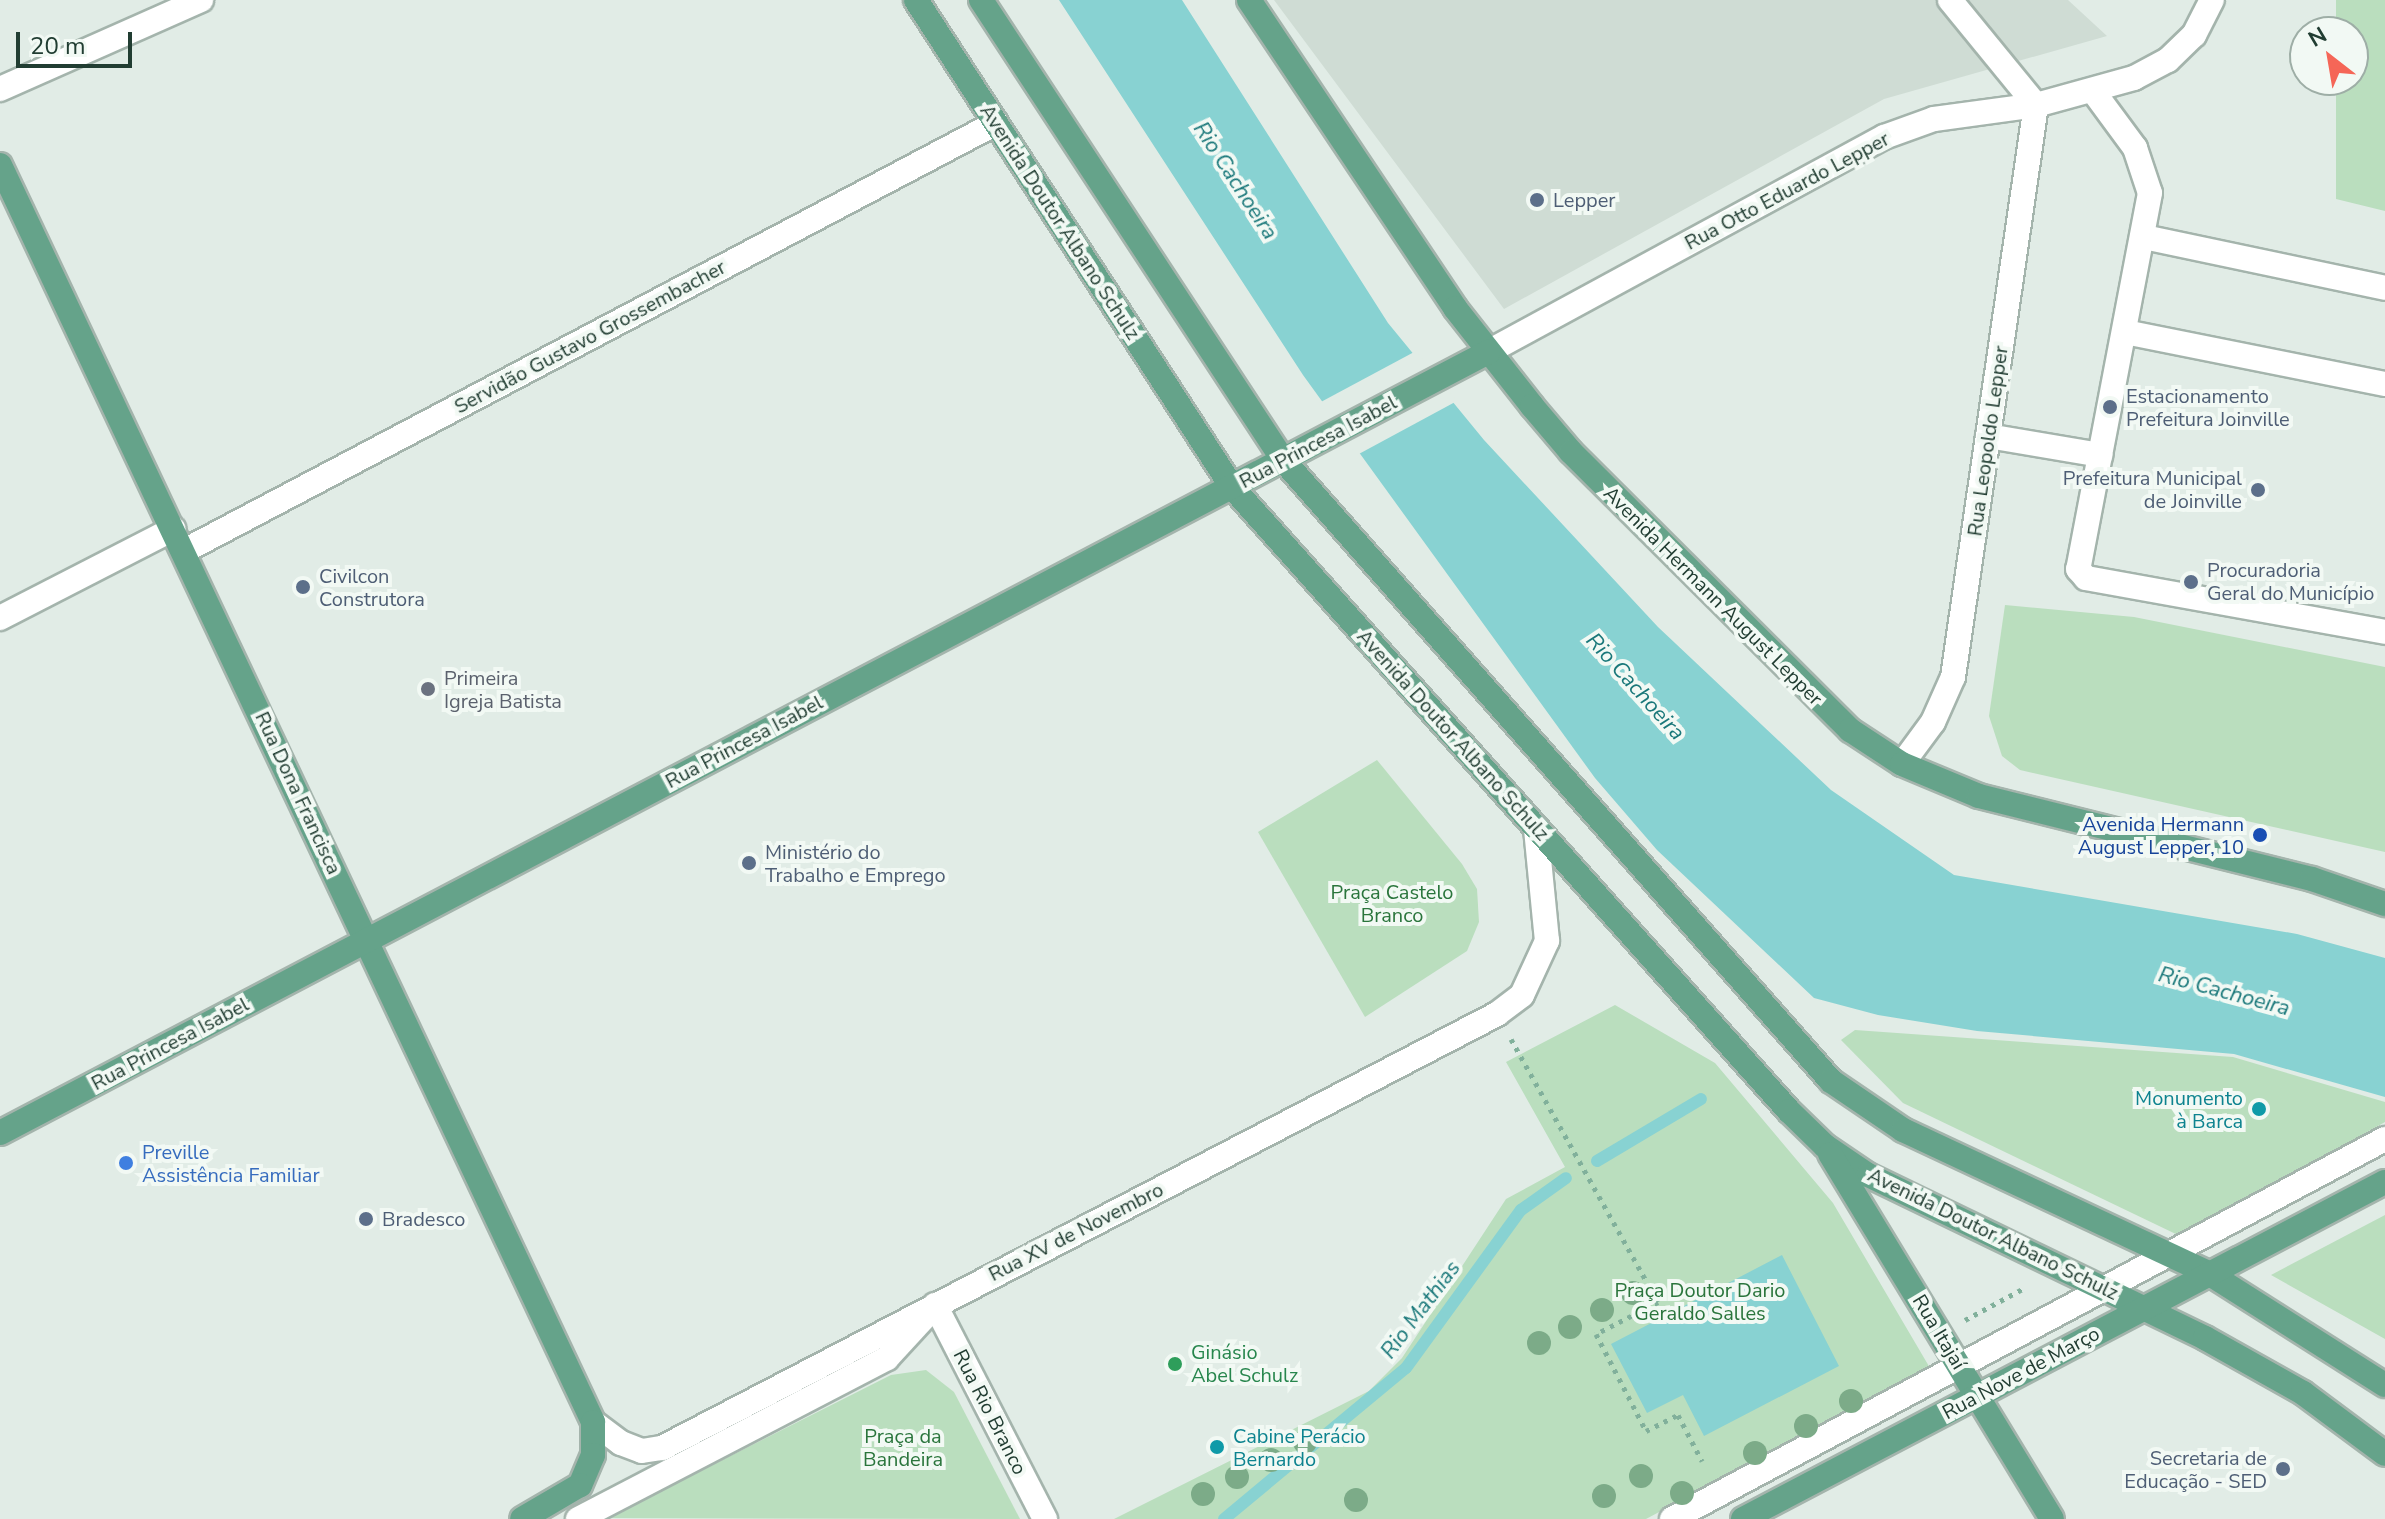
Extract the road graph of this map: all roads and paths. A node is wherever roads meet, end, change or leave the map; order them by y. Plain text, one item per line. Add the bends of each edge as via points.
1 (201, 0) edge
2 (916, 0) edge
3 (981, 0) edge
4 (1249, 0) edge
5 (1950, 0) edge
6 (2212, 0) edge
7 (0, 89) edge
8 (2093, 91) junction
9 (2036, 105) junction
10 (996, 123) junction
11 (0, 165) edge
12 (2144, 237) junction
13 (2385, 288) edge
14 (2125, 332) junction
15 (1488, 352) junction
16 (2385, 384) edge
17 (1988, 436) junction
18 (2100, 455) junction
19 (1283, 460) junction
20 (1232, 487) junction
21 (173, 529) junction
22 (184, 551) junction
23 (0, 618) edge
24 (2385, 632) edge
25 (1902, 764) junction
26 (1536, 828) junction
27 (2385, 904) edge
28 (368, 940) junction
29 (1497, 1014) junction
30 (0, 1133) edge
31 (2385, 1139) edge
32 (1825, 1146) junction
33 (2385, 1182) edge
34 (2169, 1254) junction
35 (2063, 1267) junction
36 (2210, 1274) junction
37 (2105, 1288) junction
38 (935, 1305) junction
39 (2145, 1308) junction
40 (1939, 1334) junction
41 (1959, 1366) junction
42 (2385, 1385) edge
43 (1977, 1396) junction
44 (593, 1422) junction
45 (2385, 1454) edge
46 (1702, 1461) dead end
47 (565, 1497) junction
48 (522, 1519) edge
49 (549, 1519) edge
50 (578, 1519) edge
51 (1045, 1519) edge
52 (1672, 1519) edge
53 (1743, 1519) edge
54 (2052, 1519) edge

1 - 7 street
2 - 10 main road, Avenida Doutor Albano Schulz
3 - 19 main road
4 - 15 main road, Avenida Hermann August Lepper via 1371,187
5 - 9 street
6 - 8 street, Rua Otto Eduardo Lepper via 2194,35 2168,60
8 - 9 street, Rua Otto Eduardo Lepper
8 - 12 street via 2145,170 2150,193
9 - 15 street, Rua Otto Eduardo Lepper via 1983,108 1884,137
9 - 17 street, Rua Leopoldo Lepper
10 - 20 main road, Avenida Doutor Albano Schulz
10 - 22 street, Servidão Gustavo Grossembacher
11 - 21 main road, Rua Dona Francisca
12 - 13 street
12 - 14 street
14 - 16 street
14 - 18 street
15 - 19 main road, Rua Princesa Isabel
15 - 25 main road, Avenida Hermann August Lepper via 1571,452 1818,703
17 - 18 street
17 - 25 street, Rua Leopoldo Lepper via 1953,677 1933,722
18 - 24 street via 2077,558 2086,578
19 - 20 main road, Rua Princesa Isabel
19 - 34 main road via 1831,1081 1903,1130
20 - 26 main road, Avenida Doutor Albano Schulz
20 - 28 main road, Rua Princesa Isabel
21 - 22 main road, Rua Dona Francisca
21 - 23 street
22 - 28 main road, Rua Dona Francisca
25 - 27 main road, Avenida Hermann August Lepper via 1979,796 2312,879
26 - 29 street, Rua XV de Novembro via 1547,941 1522,995
26 - 32 main road, Avenida Doutor Albano Schulz
28 - 30 main road, Rua Princesa Isabel
28 - 44 main road, Rua Dona Francisca
29 - 38 street, Rua XV de Novembro
29 - 46 path via 1658,1302 1596,1334 1646,1431 1678,1415
31 - 34 street
32 - 35 main road, Avenida Doutor Albano Schulz via 1901,1193
32 - 40 main road, Rua Itajaí
33 - 36 main road, Rua Nove de Março
34 - 36 main road
34 - 37 street
35 - 37 main road, Avenida Doutor Albano Schulz
35 - 40 path
36 - 39 main road, Rua Nove de Março
36 - 42 main road
37 - 39 main road, Avenida Doutor Albano Schulz
37 - 41 street
38 - 44 street, Rua XV de Novembro via 662,1448 642,1451
38 - 50 street via 887,1358
38 - 51 street, Rua Rio Branco
39 - 43 main road, Rua Nove de Março
39 - 45 main road, Avenida Doutor Albano Schulz via 2303,1393
40 - 41 main road, Rua Itajaí
41 - 43 main road, Rua Itajaí
41 - 52 street
43 - 53 main road, Rua Nove de Março
43 - 54 main road, Rua Itajaí
44 - 47 main road via 589,1473
47 - 48 main road
47 - 49 street

